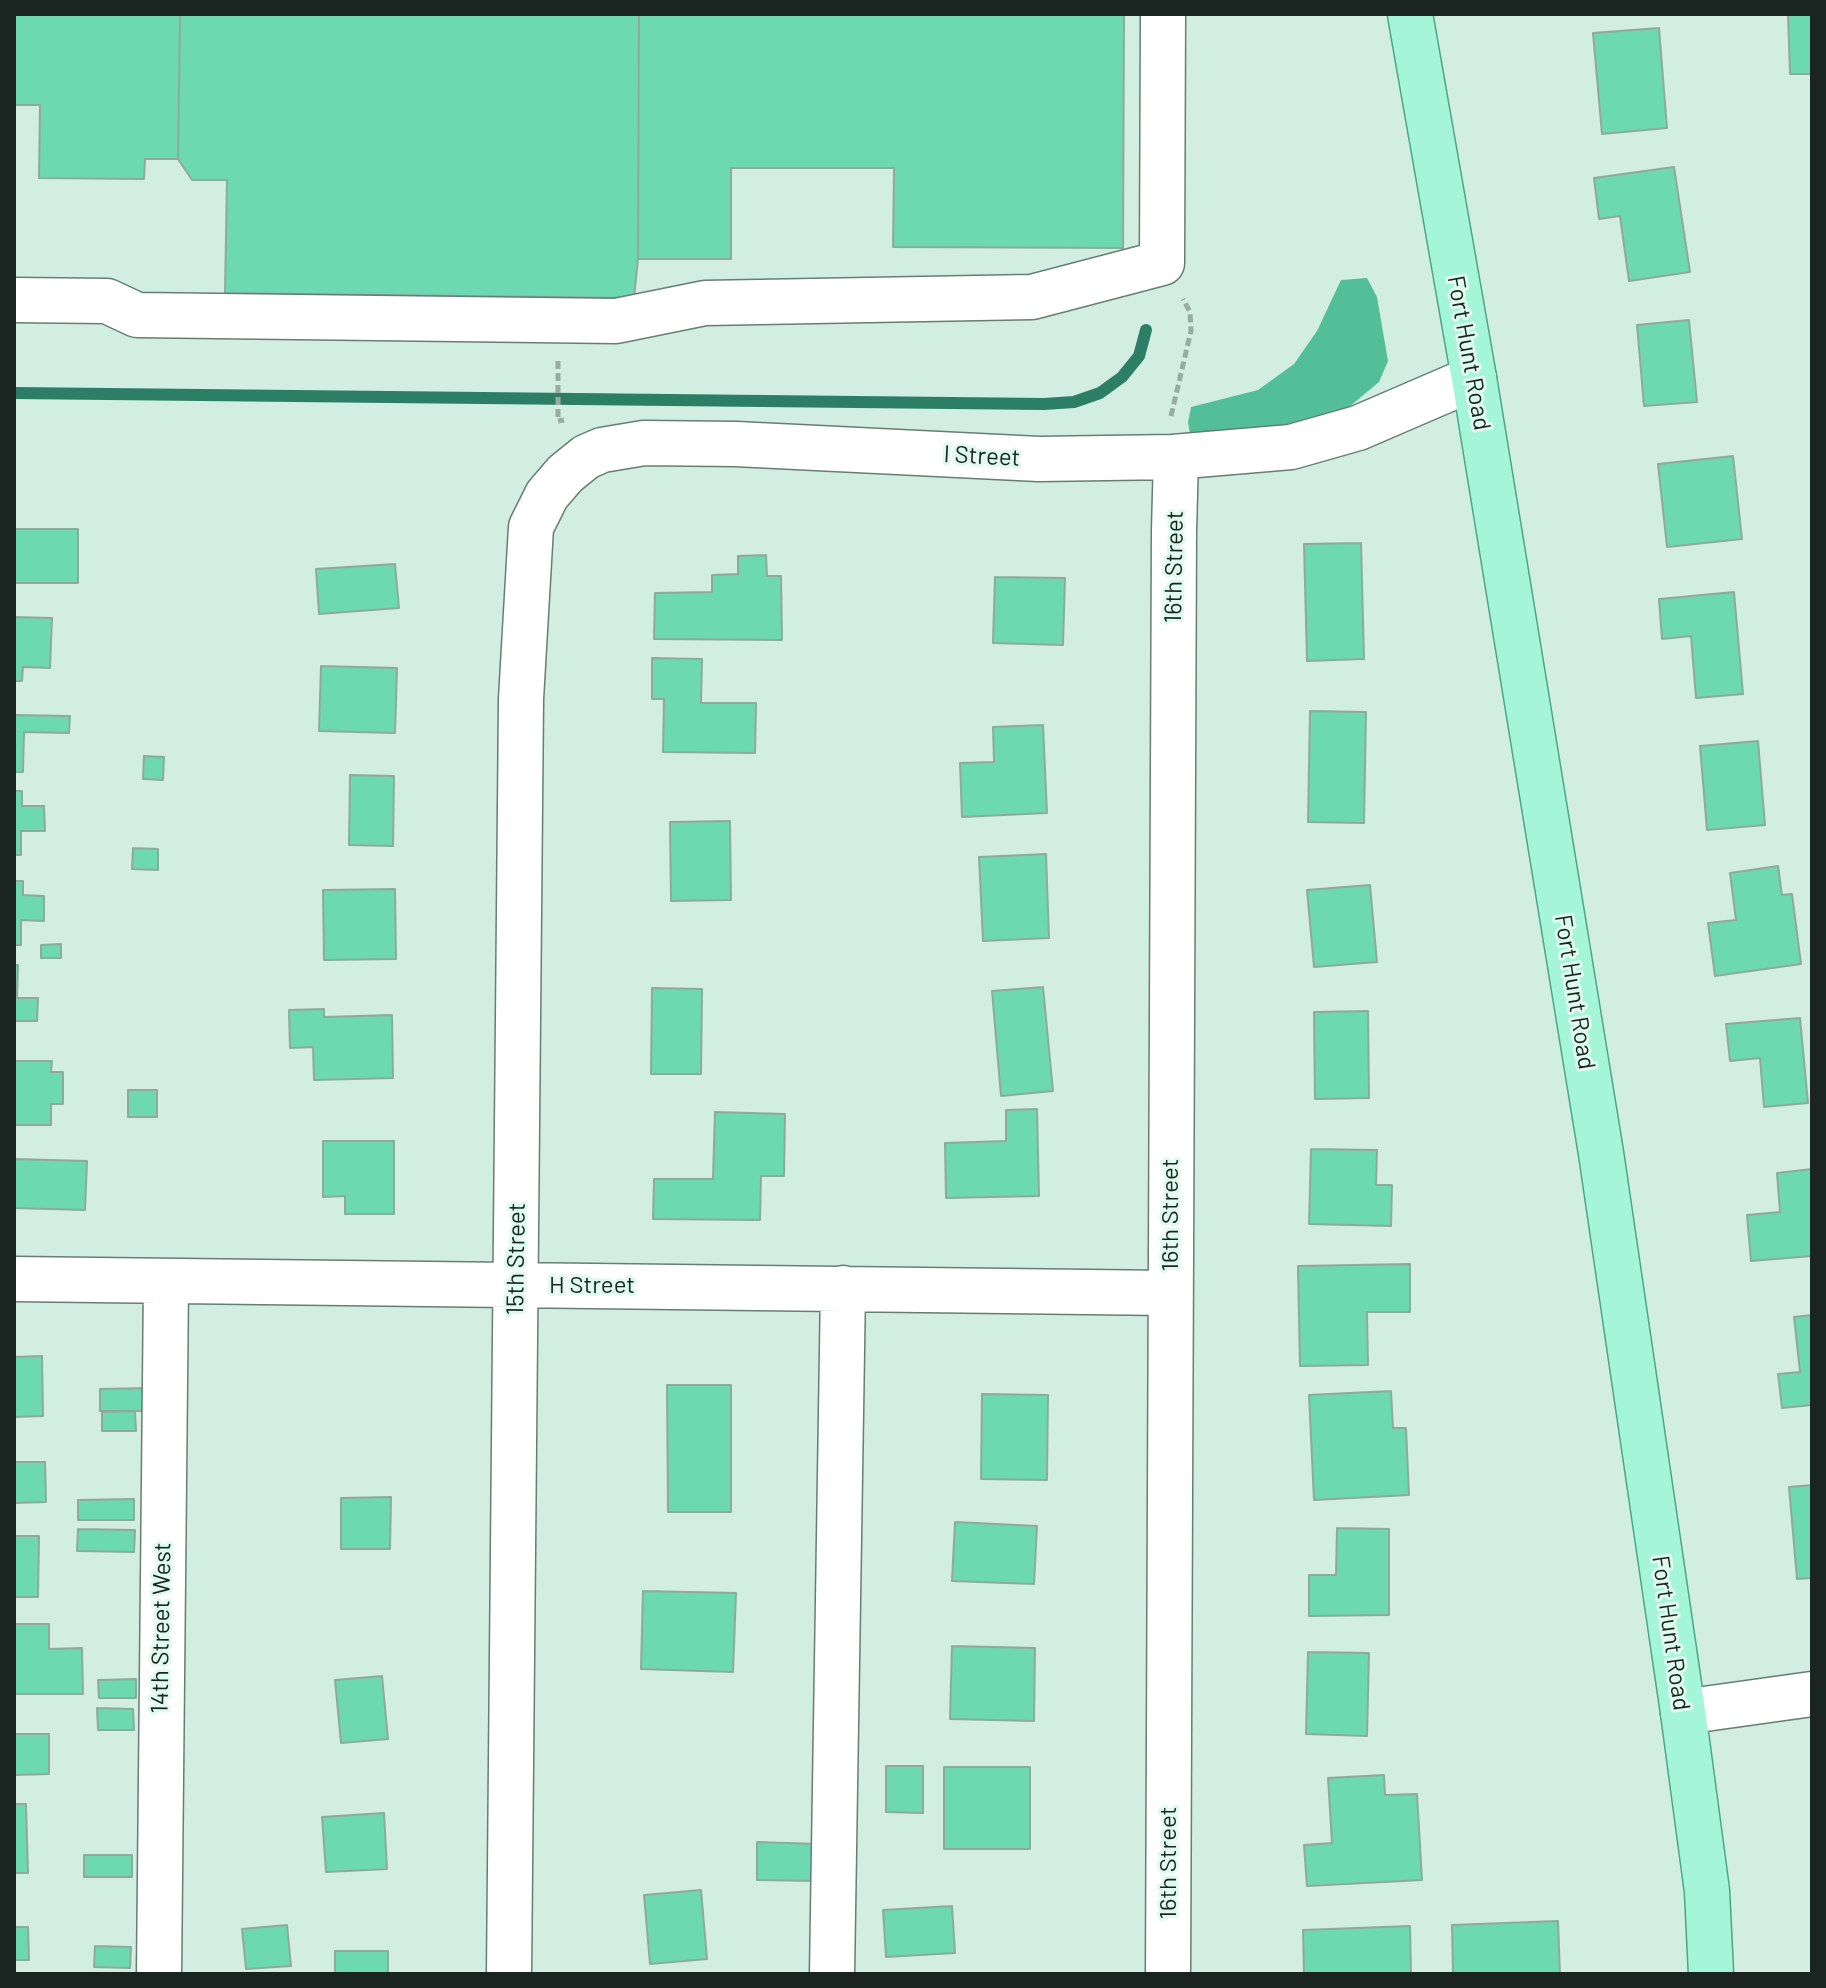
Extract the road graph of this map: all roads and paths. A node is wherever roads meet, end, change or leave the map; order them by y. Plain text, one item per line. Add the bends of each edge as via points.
1 (1163, 14) edge
2 (1410, 14) edge
3 (1162, 263) junction
4 (14, 300) edge
5 (1474, 378) junction
6 (558, 380) dead end
7 (560, 418) dead end
8 (1174, 457) junction
9 (530, 544) joint
10 (14, 1279) edge
11 (166, 1283) junction
12 (516, 1285) junction
13 (843, 1288) junction
14 (1170, 1293) junction
15 (1812, 1694) edge
16 (1683, 1712) junction
17 (159, 1974) edge
18 (509, 1974) edge
19 (832, 1974) edge
20 (1168, 1974) edge
21 (1711, 1974) edge

1 - 3 street
2 - 5 main road, Fort Hunt Road
3 - 4 street via 1032,297 705,303 616,321 137,315 107,301
3 - 8 path via 1192,321 1171,416
5 - 8 street, I Street via 1358,428 1291,447
5 - 16 main road, Fort Hunt Road via 1601,1153
6 - 7 path
8 - 9 street, I Street via 1039,459 644,443 602,450 565,474 531,527
8 - 14 street, 16th Street
9 - 12 street, 15th Street via 521,699
10 - 11 street, H Street
11 - 12 street, H Street
11 - 17 street, 14th Street West
12 - 13 street, H Street
12 - 18 street, 15th Street
13 - 14 street, H Street
13 - 19 street
14 - 20 street, 16th Street
15 - 16 street
16 - 21 main road, Fort Hunt Road via 1707,1891

